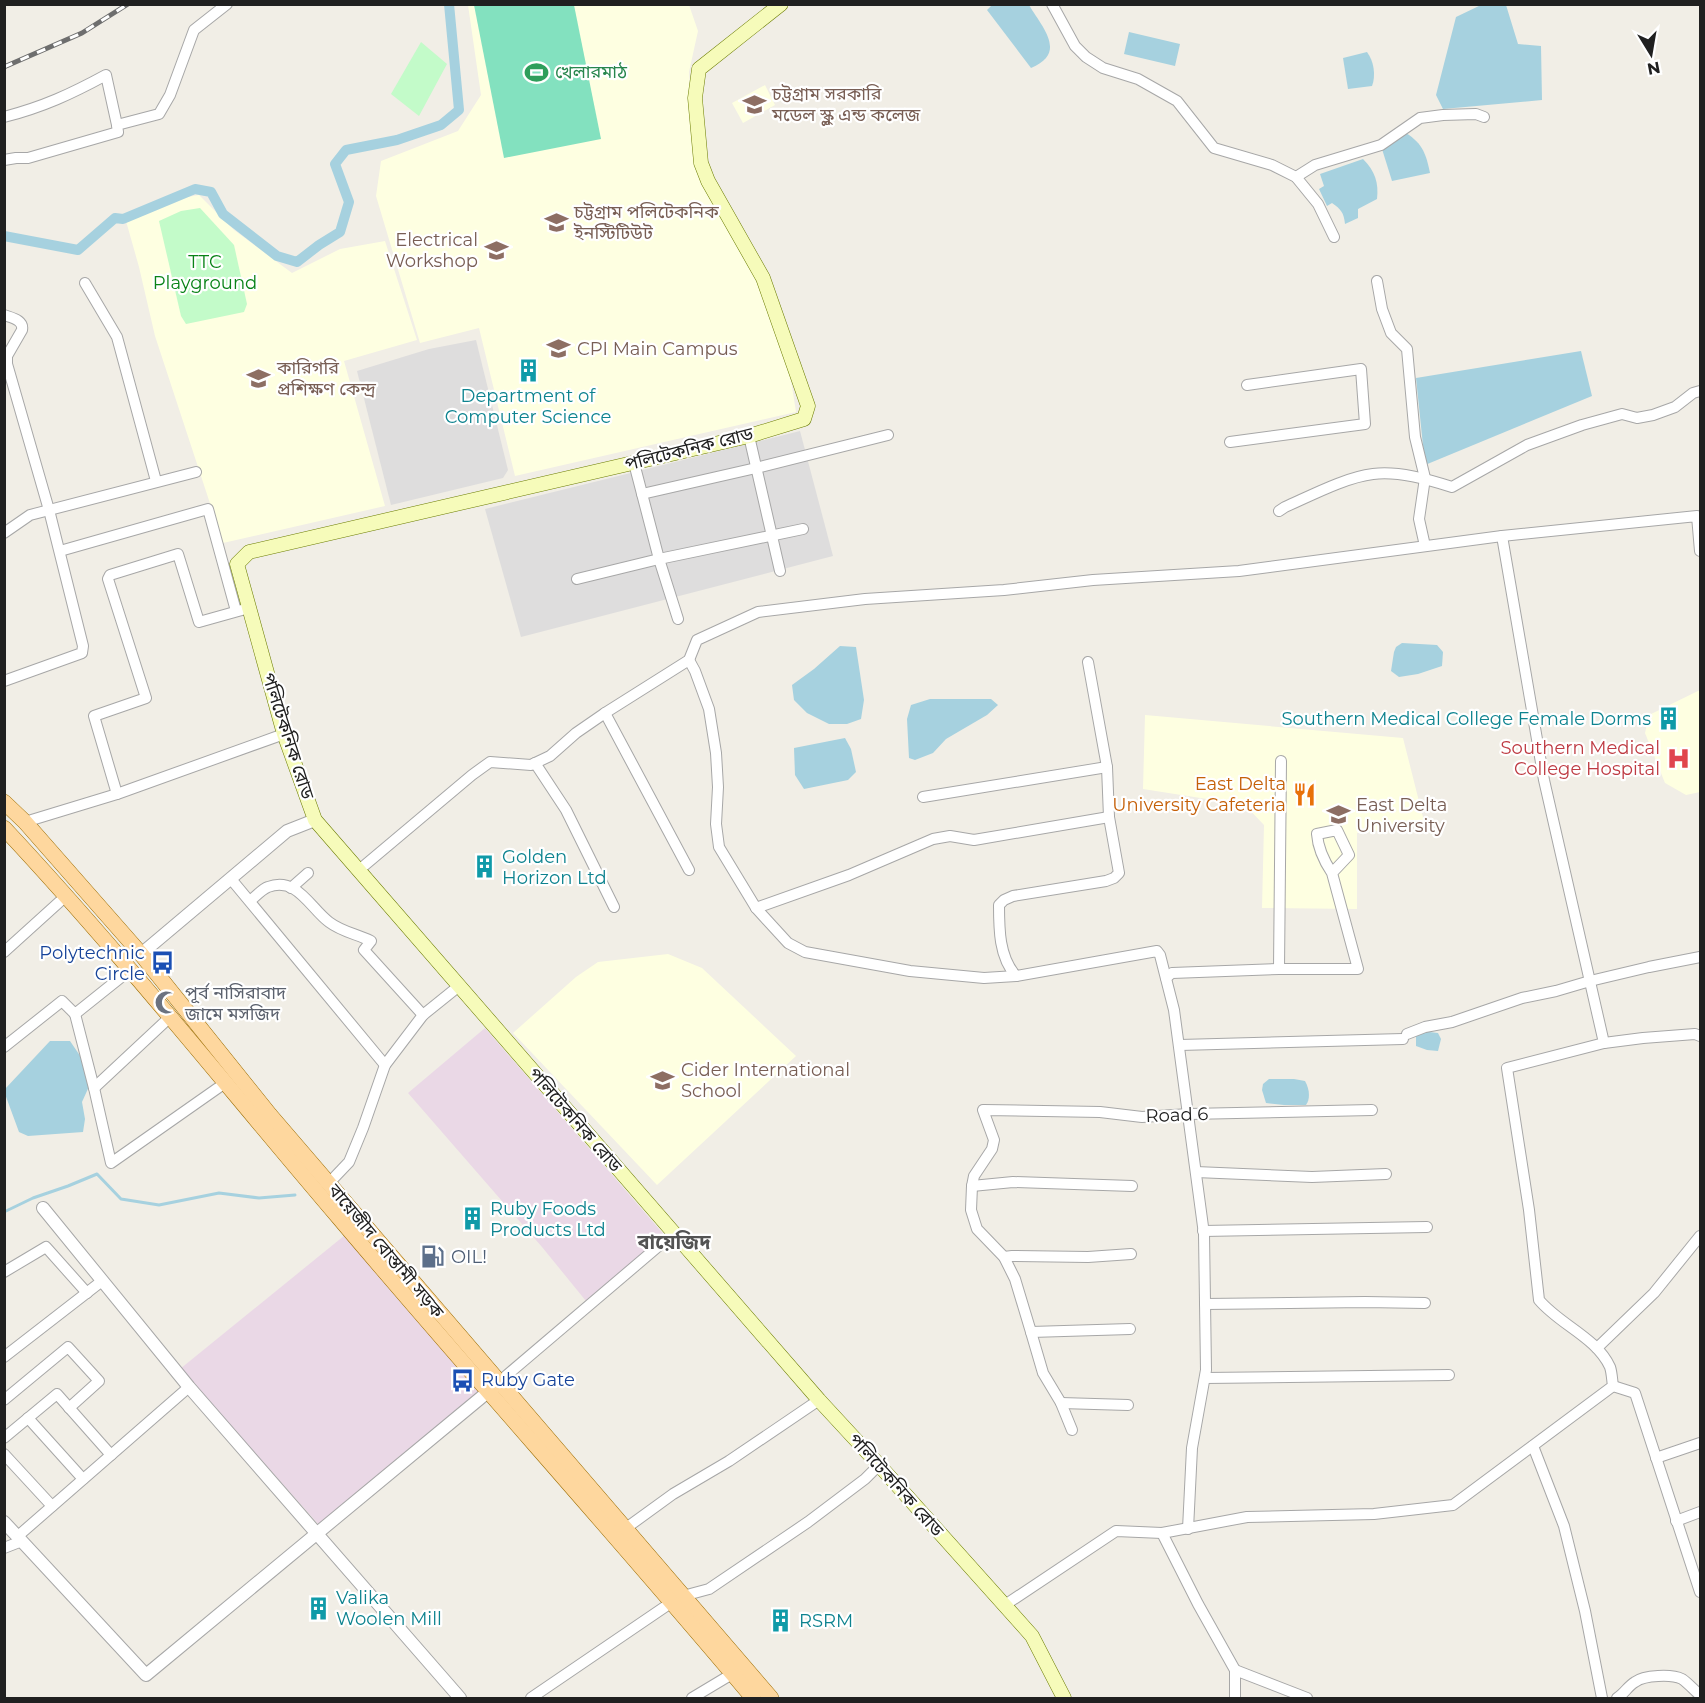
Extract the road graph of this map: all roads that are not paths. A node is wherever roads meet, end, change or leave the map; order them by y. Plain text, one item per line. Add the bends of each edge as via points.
1 (227, 4) edge
2 (781, 4) edge
3 (1052, 4) edge
4 (4, 117) edge
5 (1484, 117) dead end
6 (117, 125) junction
7 (4, 160) edge
8 (1296, 177) junction
9 (1334, 237) dead end
10 (1377, 281) dead end
11 (85, 283) dead end
12 (4, 315) edge
13 (1247, 385) dead end
14 (1701, 391) edge
15 (888, 435) dead end
16 (749, 436) junction
17 (1230, 442) dead end
18 (634, 463) junction
19 (756, 468) junction
20 (196, 472) dead end
21 (1425, 478) junction
22 (156, 481) junction
23 (642, 494) junction
24 (49, 510) junction
25 (1280, 511) dead end
26 (804, 529) dead end
27 (4, 533) edge
28 (773, 535) junction
29 (1502, 536) junction
30 (1425, 546) junction
31 (60, 551) junction
32 (1701, 551) edge
33 (659, 559) junction
34 (780, 571) dead end
35 (577, 579) dead end
36 (243, 610) junction
37 (678, 619) dead end
38 (689, 660) junction
39 (1088, 662) dead end
40 (4, 681) edge
41 (605, 713) junction
42 (285, 734) junction
43 (1281, 761) dead end
44 (535, 763) junction
45 (1107, 766) junction
46 (117, 794) junction
47 (923, 797) dead end
48 (4, 802) edge
49 (1109, 817) junction
50 (315, 820) junction
51 (25, 822) junction
52 (4, 828) edge
53 (359, 870) junction
54 (689, 870) dead end
55 (308, 873) dead end
56 (1332, 873) dead end
57 (231, 879) junction
58 (291, 888) junction
59 (67, 896) junction
60 (250, 901) junction
61 (614, 907) dead end
62 (756, 908) junction
63 (4, 952) edge
64 (141, 954) junction
65 (1701, 957) edge
66 (1279, 969) junction
67 (130, 970) junction
68 (1016, 976) junction
69 (1166, 978) junction
70 (1590, 981) junction
71 (459, 986) junction
72 (75, 1014) junction
73 (423, 1015) junction
74 (170, 1017) junction
75 (1701, 1036) edge
76 (1604, 1043) junction
77 (1180, 1045) junction
78 (4, 1047) edge
79 (385, 1065) junction
80 (225, 1083) junction
81 (94, 1088) junction
82 (1372, 1110) dead end
83 (1189, 1114) junction
84 (1196, 1172) junction
85 (1386, 1174) dead end
86 (328, 1183) junction
87 (972, 1186) junction
88 (1132, 1186) dead end
89 (43, 1208) dead end
90 (1426, 1227) dead end
91 (1203, 1231) junction
92 (674, 1233) junction
93 (1701, 1236) edge
94 (1131, 1254) dead end
95 (1004, 1257) junction
96 (4, 1272) edge
97 (102, 1281) junction
98 (87, 1293) junction
99 (1425, 1303) dead end
100 (1205, 1304) junction
101 (1130, 1329) dead end
102 (1031, 1332) junction
103 (1597, 1347) junction
104 (4, 1357) edge
105 (1449, 1375) dead end
106 (1205, 1378) junction
107 (494, 1386) junction
108 (1613, 1386) junction
109 (189, 1387) junction
110 (4, 1400) edge
111 (819, 1400) junction
112 (1061, 1403) junction
113 (1128, 1405) dead end
114 (69, 1408) junction
115 (28, 1418) junction
116 (1072, 1430) dead end
117 (4, 1438) edge
118 (1701, 1443) edge
119 (1533, 1446) junction
120 (4, 1454) edge
121 (111, 1455) junction
122 (1656, 1458) junction
123 (879, 1465) junction
124 (83, 1479) junction
125 (52, 1506) junction
126 (1701, 1512) edge
127 (1676, 1521) junction
128 (4, 1522) edge
129 (1188, 1529) junction
130 (620, 1532) junction
131 (1162, 1533) junction
132 (317, 1535) junction
133 (20, 1539) junction
134 (4, 1548) edge
135 (1701, 1592) edge
136 (678, 1599) junction
137 (1005, 1605) junction
138 (1235, 1670) junction
139 (732, 1674) junction
140 (1701, 1695) edge
141 (460, 1698) edge
142 (531, 1698) edge
143 (692, 1698) edge
144 (753, 1698) edge
145 (771, 1698) edge
146 (1064, 1698) edge
147 (1235, 1698) edge
148 (1306, 1698) edge
149 (1602, 1698) edge
150 (1617, 1698) edge

1 - 6 street via 194,30 159,114
2 - 16 main road, পলিটেকনিক রোড via 699,69 695,98 702,163 708,181 763,279 808,406 804,419
3 - 8 street via 1075,46 1086,57 1177,101 1214,148 1272,165
4 - 6 street via 63,98 106,75
5 - 8 street via 1476,114 1420,118 1381,145 1315,165
6 - 7 street via 118,132 28,158
8 - 9 street via 1318,204
10 - 21 street via 1391,333 1407,349 1415,437
11 - 22 street via 117,337
12 - 24 street via 23,326 7,356 7,364
13 - 17 street via 1361,369 1365,424
14 - 21 street via 1653,415 1637,418 1622,414 1527,445 1452,487
15 - 19 street
16 - 18 main road, পলিটেকনিক রোড
16 - 19 street
18 - 23 street
18 - 36 main road, পলিটেকনিক রোড via 249,552 237,564
19 - 23 street
19 - 28 street
20 - 22 street
21 - 25 street via 1370,474
21 - 30 street via 1419,519
22 - 24 street
23 - 33 street
24 - 27 street via 30,515
24 - 31 street
26 - 28 street
28 - 33 street
28 - 34 street
29 - 30 street
29 - 32 street via 1697,516
29 - 70 street via 1544,780
30 - 38 street via 1239,571 865,599 758,612 697,640
31 - 36 street via 208,510
31 - 40 street via 82,653
33 - 35 street
33 - 37 street
36 - 42 main road, পলিটেকনিক রোড
36 - 46 street via 200,622 178,554 108,576 146,698 94,716
38 - 41 street
38 - 62 street via 709,709 716,753 719,847
39 - 45 street
41 - 44 street via 550,756
41 - 54 street
42 - 46 street
42 - 50 main road, পলিটেকনিক রোড
43 - 66 street
44 - 53 street via 490,762
44 - 61 street via 566,810
45 - 47 street
45 - 49 street
46 - 51 street
48 - 51 main road, বায়েজীদ বোস্তামী সড়ক
49 - 62 street via 974,840 933,838 849,876
49 - 68 street via 1119,873 1114,878 1013,896 999,905 1005,960
50 - 53 main road, পলিটেকনিক রোড
50 - 57 street via 287,831
51 - 64 main road, বায়েজীদ বোস্তামী সড়ক
52 - 59 main road, বায়েজীদ বোস্তামী সড়ক
53 - 71 main road, পলিটেকনিক রোড
55 - 58 street
56 - 66 street via 1358,969
57 - 60 street
57 - 64 street
58 - 60 street via 267,887
58 - 73 street via 341,931 371,941 364,950
59 - 63 street
59 - 67 main road, বায়েজীদ বোস্তামী সড়ক
60 - 79 street
62 - 68 street via 788,943 805,952 910,971 984,978
64 - 86 main road, বায়েজীদ বোস্তামী সড়ক
65 - 70 street
66 - 69 street via 1172,972
67 - 72 street
67 - 74 main road, বায়েজীদ বোস্তামী সড়ক
68 - 69 street via 1157,951
69 - 77 street
70 - 76 street
70 - 77 street via 1522,998 1405,1036
71 - 73 street
71 - 92 main road, পলিটেকনিক রোড
72 - 78 street via 62,1001
72 - 81 street
73 - 79 street
74 - 80 main road, বায়েজীদ বোস্তামী সড়ক
74 - 81 street
75 - 76 street
76 - 103 street via 1507,1068 1539,1300
77 - 83 street
79 - 86 street via 349,1162
80 - 81 street via 111,1163
80 - 107 main road, বায়েজীদ বোস্তামী সড়ক via 339,1219
82 - 83 street, Road 6
83 - 84 street
83 - 87 street, Road 6 via 1142,1117 1100,1112 983,1110 994,1140
84 - 85 street via 1312,1177
84 - 91 street
86 - 107 main road, বায়েজীদ বোস্তামী সড়ক via 457,1334
87 - 88 street via 1013,1182
87 - 95 street via 971,1210 977,1229
89 - 97 street
90 - 91 street
91 - 100 street
92 - 107 street
92 - 111 main road, পলিটেকনিক রোড
93 - 103 street via 1654,1293
94 - 95 street
95 - 102 street
96 - 98 street via 46,1247
97 - 98 street
97 - 109 street
98 - 104 street
99 - 100 street
100 - 106 street
101 - 102 street
102 - 112 street via 1043,1373
103 - 108 street via 1610,1369
105 - 106 street
106 - 129 street via 1192,1448
107 - 130 main road, বায়েজীদ বোস্তামী সড়ক
107 - 132 street
108 - 119 street
108 - 122 street via 1635,1393
109 - 121 street
109 - 132 street
110 - 114 street via 68,1347 99,1382
111 - 123 main road, পলিটেকনিক রোড
111 - 130 street
112 - 113 street
112 - 116 street
114 - 115 street via 57,1394
114 - 121 street
115 - 117 street
115 - 124 street
118 - 122 street
119 - 129 street via 1453,1505 1374,1514 1247,1517
119 - 149 street via 1566,1537
120 - 125 street
121 - 124 street
122 - 127 street
123 - 136 street via 798,1529 709,1589
123 - 137 main road, পলিটেকনিক রোড
124 - 125 street
125 - 133 street
126 - 127 street
127 - 135 street
128 - 133 street
129 - 131 street
130 - 136 main road, বায়েজীদ বোস্তামী সড়ক
131 - 137 street via 1116,1532
131 - 138 street
132 - 133 street via 146,1676
132 - 141 street
133 - 134 street
136 - 139 main road, বায়েজীদ বোস্তামী সড়ক
136 - 142 street
136 - 145 main road, বায়েজীদ বোস্তামী সড়ক
137 - 146 main road, পলিটেকনিক রোড via 1032,1636
138 - 147 street
138 - 148 street
139 - 143 street
139 - 144 main road, বায়েজীদ বোস্তামী সড়ক
140 - 150 street via 1680,1678 1667,1676 1635,1681

